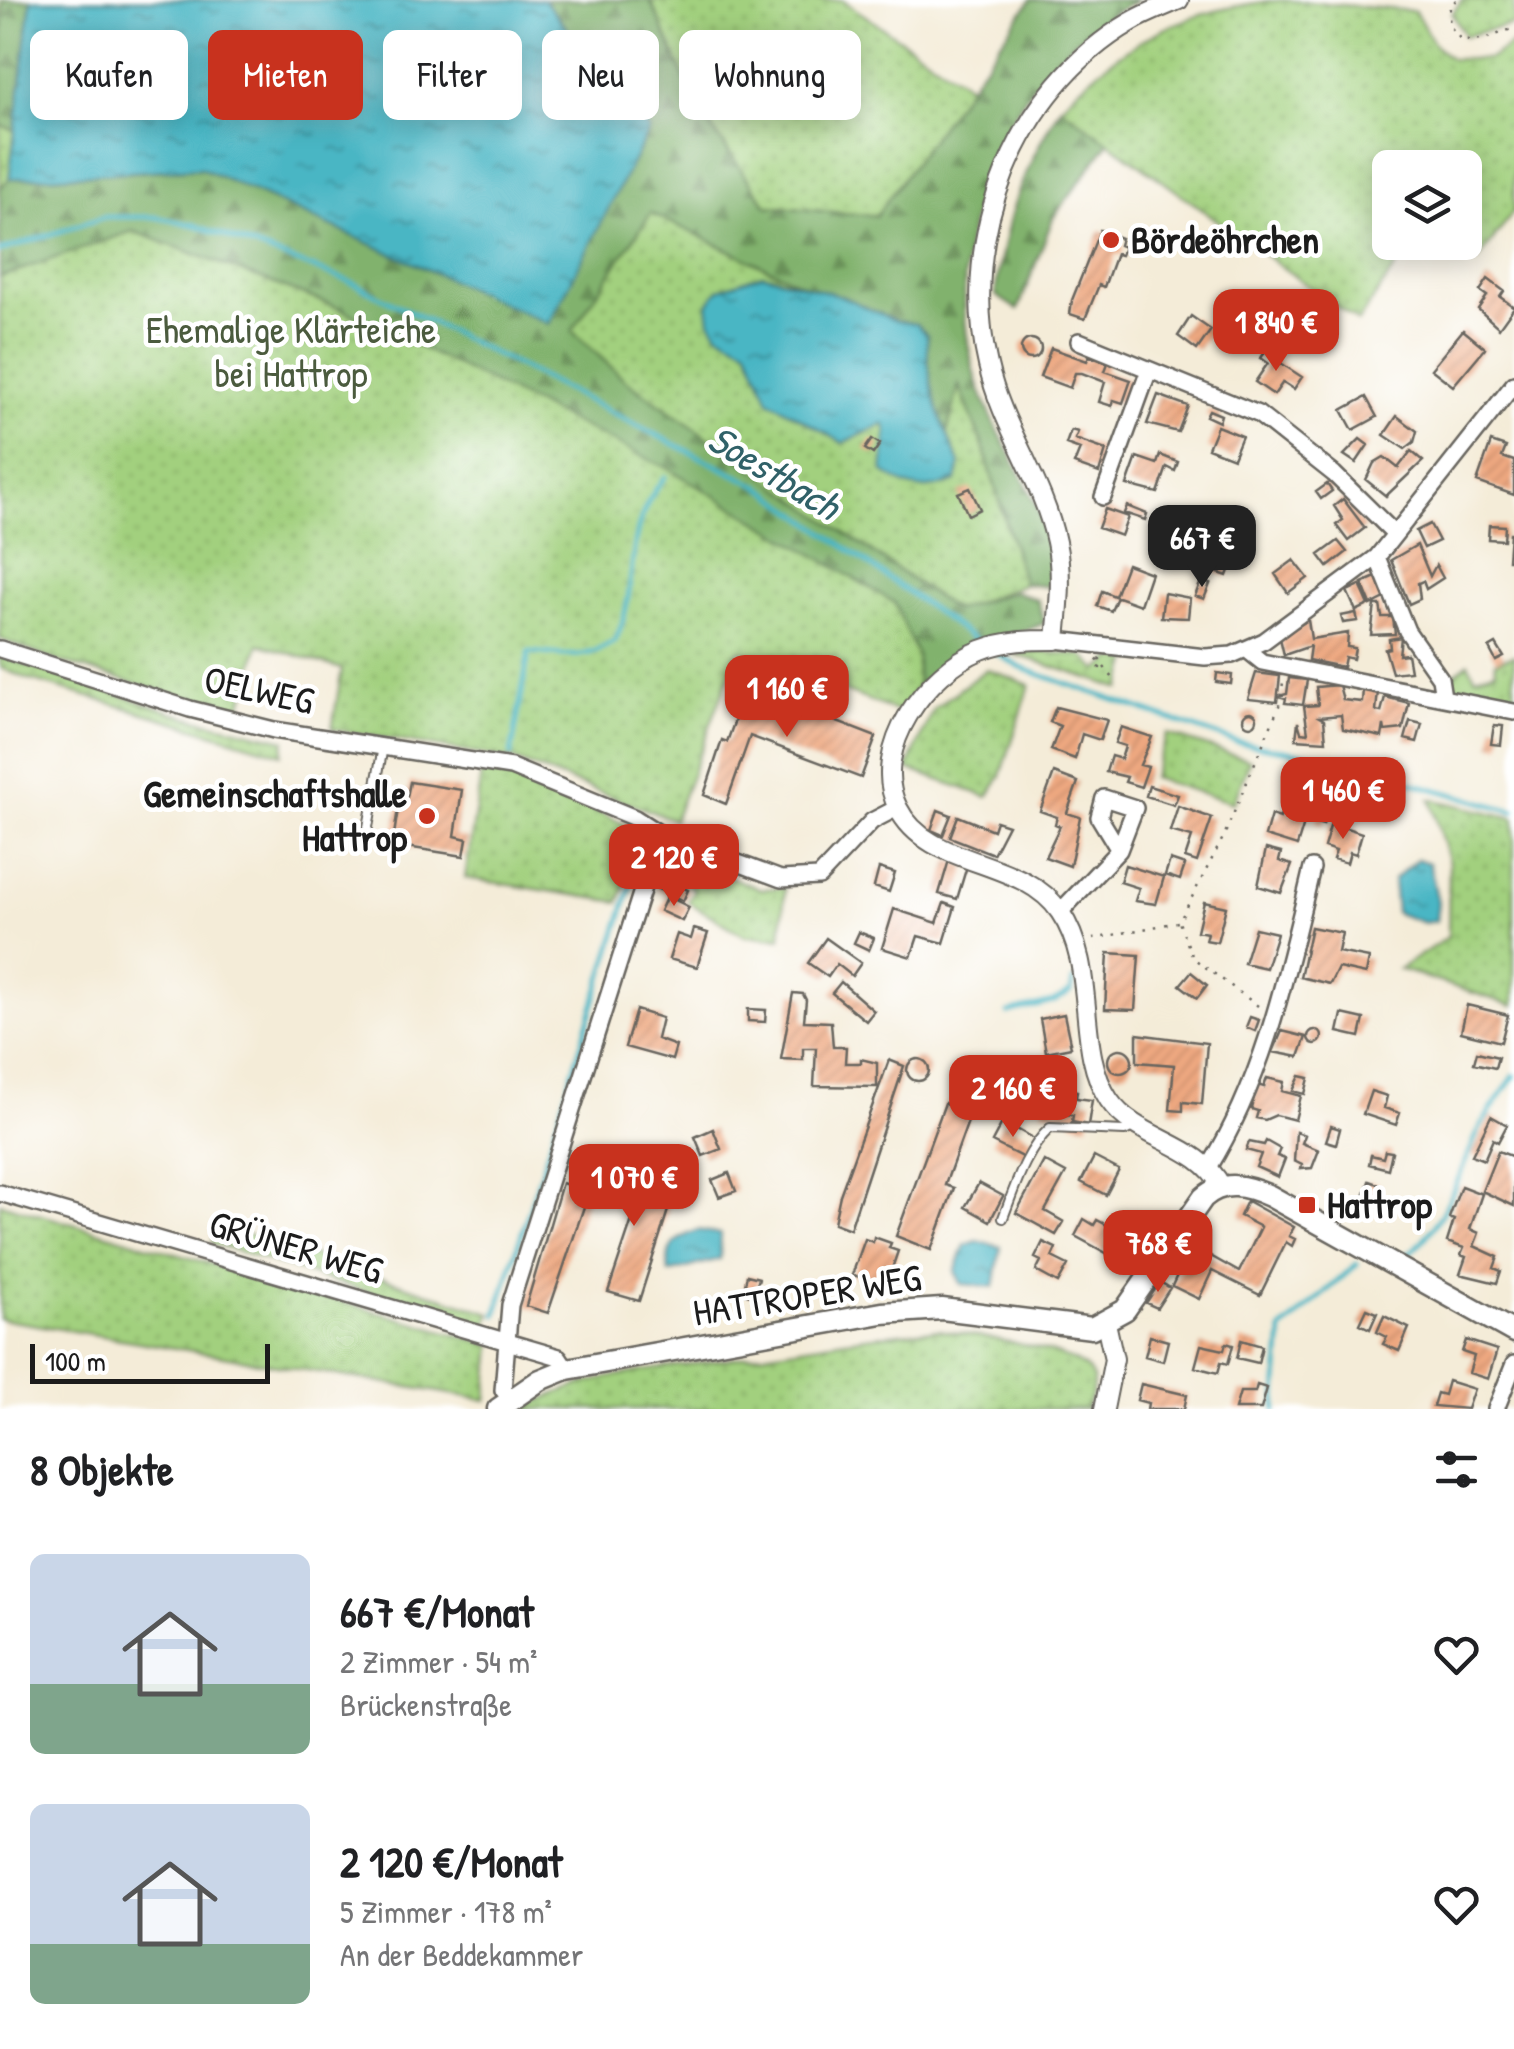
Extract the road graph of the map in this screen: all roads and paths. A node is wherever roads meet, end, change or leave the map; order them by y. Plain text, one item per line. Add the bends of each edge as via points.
1 (1179, 0) edge
2 (1456, 0) edge
3 (1514, 28) edge
4 (1079, 341) dead end
5 (1149, 370) junction
6 (1514, 384) edge
7 (1103, 497) dead end
8 (1394, 534) junction
9 (1377, 557) junction
10 (1056, 640) junction
11 (0, 648) edge
12 (1247, 650) junction
13 (1103, 666) dead end
14 (1286, 667) junction
15 (1113, 678) dead end
16 (1443, 697) junction
17 (1514, 712) edge
18 (383, 747) junction
19 (897, 808) junction
20 (660, 834) junction
21 (366, 838) dead end
22 (1120, 850) dead end
23 (1312, 868) dead end
24 (1060, 912) junction
25 (1179, 922) junction
26 (1077, 942) junction
27 (1276, 1018) junction
28 (1135, 1126) junction
29 (1208, 1169) junction
30 (1221, 1186) junction
31 (0, 1193) edge
32 (1003, 1218) dead end
33 (1106, 1323) junction
34 (1514, 1332) edge
35 (504, 1342) junction
36 (1514, 1364) edge
37 (567, 1370) junction
38 (505, 1403) edge
39 (1104, 1409) edge
40 (1496, 1409) edge

1 - 10 street via 1130,22 1044,101 1007,162 987,226 981,282 988,364 1057,544
2 - 3 path via 1450,25 1461,40
4 - 5 street
5 - 7 street
5 - 8 street via 1258,414 1334,474
6 - 8 street
8 - 9 street
9 - 12 street
9 - 16 street via 1408,631 1440,678
10 - 12 street via 1204,657
10 - 19 street via 1015,640 948,669 906,719 896,743 890,782
11 - 18 street, OELWEG via 190,710
12 - 14 street
13 - 15 path
14 - 16 street
14 - 25 path via 1280,706
16 - 17 street
18 - 20 street, OELWEG via 511,767
18 - 21 lane
19 - 20 street, OELWEG via 872,820 819,877 802,880
19 - 24 street via 914,832 1026,880
20 - 35 street via 510,1305
22 - 24 street
23 - 27 street
24 - 26 street
25 - 26 path
25 - 27 path via 1192,958
26 - 28 street via 1096,1067 1106,1097
27 - 29 street via 1241,1110
28 - 29 street
28 - 32 lane via 1050,1128 1026,1163
29 - 30 street
30 - 33 main road via 1192,1213 1126,1310
30 - 34 main road via 1270,1196
31 - 35 street, GRÜNER WEG
33 - 37 main road, HATTROPER WEG via 1081,1329 942,1310 882,1313
33 - 39 street via 1114,1359
35 - 37 street, GRÜNER WEG via 559,1356
35 - 38 street
36 - 40 street
37 - 38 main road, HATTROPER WEG

